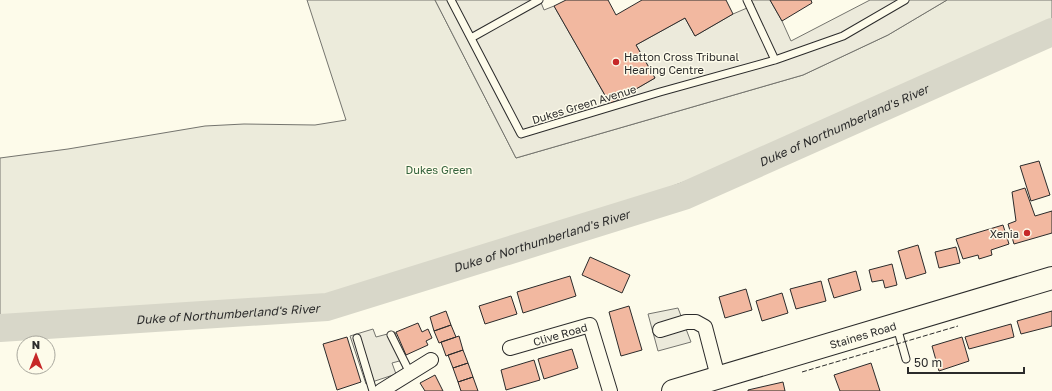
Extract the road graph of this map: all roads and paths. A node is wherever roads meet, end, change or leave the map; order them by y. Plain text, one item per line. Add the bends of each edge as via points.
1 (451, 0) edge
2 (539, 0) edge
3 (747, 0) edge
4 (905, 0) edge
5 (471, 38) junction
6 (775, 60) junction
7 (1052, 278) edge
8 (896, 324) junction
9 (660, 330) dead end
10 (391, 335) dead end
11 (357, 338) dead end
12 (510, 348) dead end
13 (906, 359) dead end
14 (432, 360) dead end
15 (410, 373) junction
16 (718, 377) junction
17 (373, 391) edge
18 (381, 391) edge
19 (610, 391) edge
20 (673, 391) edge

1 - 5 lane, Dukes Green Avenue
2 - 5 lane
3 - 6 lane
4 - 6 lane, Dukes Green Avenue via 843,36
5 - 6 lane, Dukes Green Avenue via 522,134
7 - 8 main road, Staines Road
8 - 13 lane
8 - 16 main road, Staines Road
9 - 16 street via 686,322 696,322 705,327
10 - 15 lane
11 - 17 lane
12 - 19 street, Clive Road via 590,325
14 - 15 street
15 - 18 street
16 - 20 main road, Staines Road

